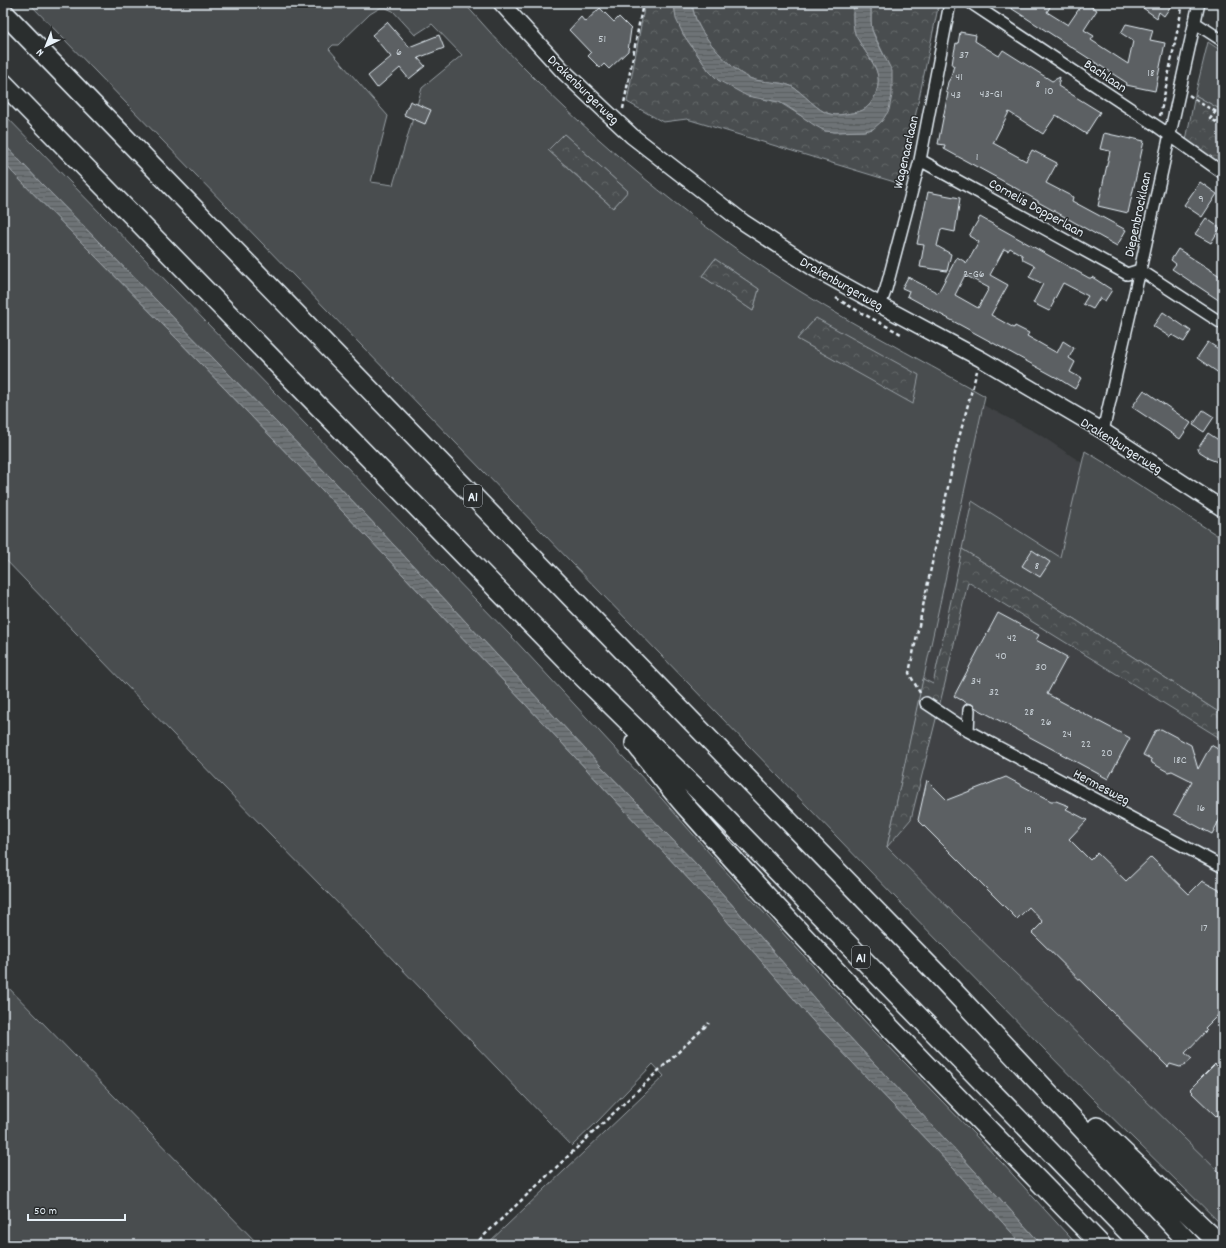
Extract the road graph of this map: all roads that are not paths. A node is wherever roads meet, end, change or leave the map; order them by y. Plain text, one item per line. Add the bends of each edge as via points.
1 (501, 3) edge
2 (950, 3) edge
3 (971, 3) edge
4 (1199, 3) edge
5 (3, 12) edge
6 (1194, 22) junction
7 (1223, 41) edge
8 (3, 84) edge
9 (1170, 136) junction
10 (920, 160) junction
11 (1223, 173) edge
12 (1140, 270) junction
13 (880, 305) junction
14 (1223, 324) edge
15 (1103, 432) junction
16 (1223, 508) edge
17 (578, 672) junction
18 (926, 703) road end
19 (969, 710) dead end
20 (968, 731) junction
21 (1223, 867) edge
22 (943, 980) junction
23 (1101, 1245) edge
24 (1141, 1245) edge
25 (1191, 1245) edge
26 (1221, 1245) edge

1 - 13 main road, Drakenburgerweg via 564,72 632,136 744,222 815,269
2 - 10 street, Wagenaarlaan
3 - 9 street, Bachlaan
4 - 6 street, Diepenbrocklaan
5 - 22 highway, A1
6 - 7 street
6 - 9 street, Diepenbrocklaan
8 - 17 highway, A1
9 - 11 street, Bachlaan
9 - 12 street, Diepenbrocklaan
10 - 12 street, Cornelis Dopperlaan via 1127,274
10 - 13 street, Wagenaarlaan
12 - 14 street
12 - 15 street, Diepenbrocklaan
13 - 15 main road, Drakenburgerweg via 981,359
15 - 16 main road, Drakenburgerweg
17 - 23 highway, A1 via 688,809 790,921 901,1040
17 - 24 highway, A1 via 703,795
18 - 20 street, Hermesweg
19 - 20 street
20 - 21 street, Hermesweg
22 - 25 highway, A1
22 - 26 highway, A1

